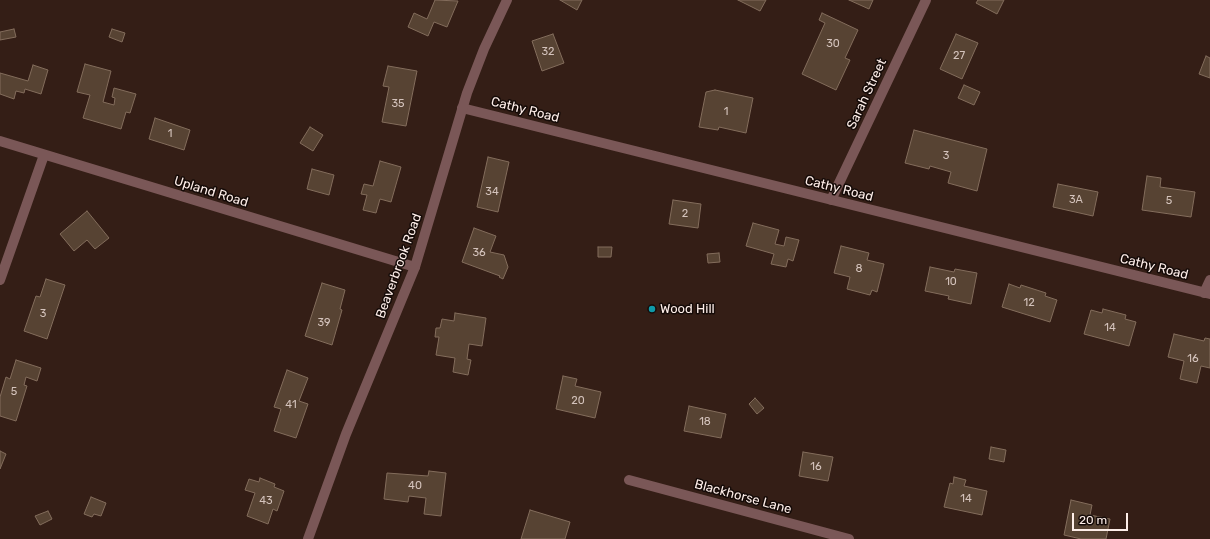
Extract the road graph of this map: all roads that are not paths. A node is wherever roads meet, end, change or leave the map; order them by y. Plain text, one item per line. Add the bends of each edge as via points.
1 (507, 0) edge
2 (926, 0) edge
3 (462, 108) junction
4 (0, 141) edge
5 (44, 155) junction
6 (831, 200) junction
7 (415, 267) junction
8 (0, 280) edge
9 (1210, 280) edge
10 (1207, 293) edge
11 (630, 480) dead end
12 (308, 539) edge
13 (849, 539) edge

1 - 3 street, Beaverbrook Road
2 - 6 street, Sarah Street
3 - 6 street, Cathy Road
3 - 7 street, Beaverbrook Road
4 - 5 street, Upland Road
5 - 7 street, Upland Road
5 - 8 street
6 - 10 street, Cathy Road
7 - 12 street, Beaverbrook Road via 346,434
9 - 10 street
11 - 13 street, Blackhorse Lane

